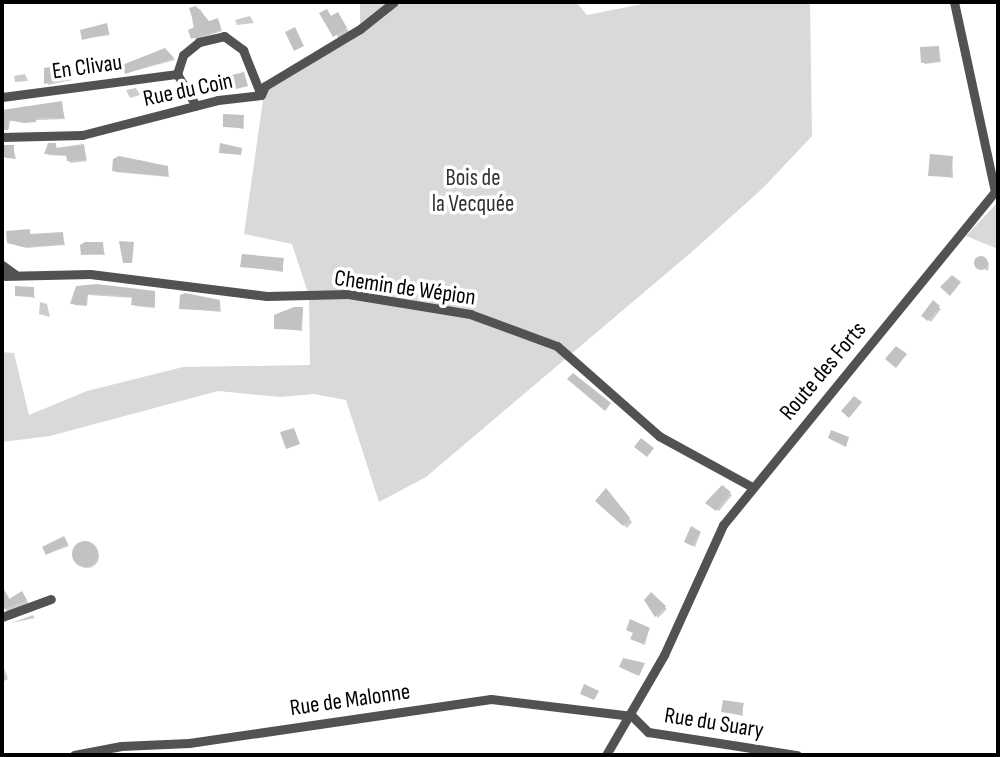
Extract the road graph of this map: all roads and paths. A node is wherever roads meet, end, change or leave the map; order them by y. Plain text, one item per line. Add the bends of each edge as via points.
1 (394, 2) edge
2 (954, 2) edge
3 (177, 75) junction
4 (261, 95) junction
5 (2, 97) edge
6 (196, 106) junction
7 (2, 137) edge
8 (997, 192) edge
9 (2, 265) edge
10 (16, 275) junction
11 (2, 276) edge
12 (752, 486) junction
13 (51, 599) dead end
14 (2, 617) edge
15 (632, 716) junction
16 (74, 755) edge
17 (606, 755) edge
18 (796, 755) edge

1 - 4 street, Rue du Coin via 360,29 265,86
2 - 8 street, Route des Forts
3 - 4 street via 183,55 199,42 224,36 243,50
3 - 5 street, En Clivau
3 - 6 street
4 - 6 street, Rue du Coin
6 - 7 street, Rue du Coin via 82,135
8 - 12 street, Route des Forts
9 - 10 street
10 - 11 street, Chemin de Wépion
10 - 12 street, Chemin de Wépion via 89,274 267,296 348,294 470,314 557,346 659,436
12 - 15 street, Route des Forts via 707,552 664,655
13 - 14 street
15 - 16 street, Rue de Malonne via 491,699 190,743 121,746
15 - 17 street, Route des Forts
15 - 18 street, Rue du Suary via 648,732

